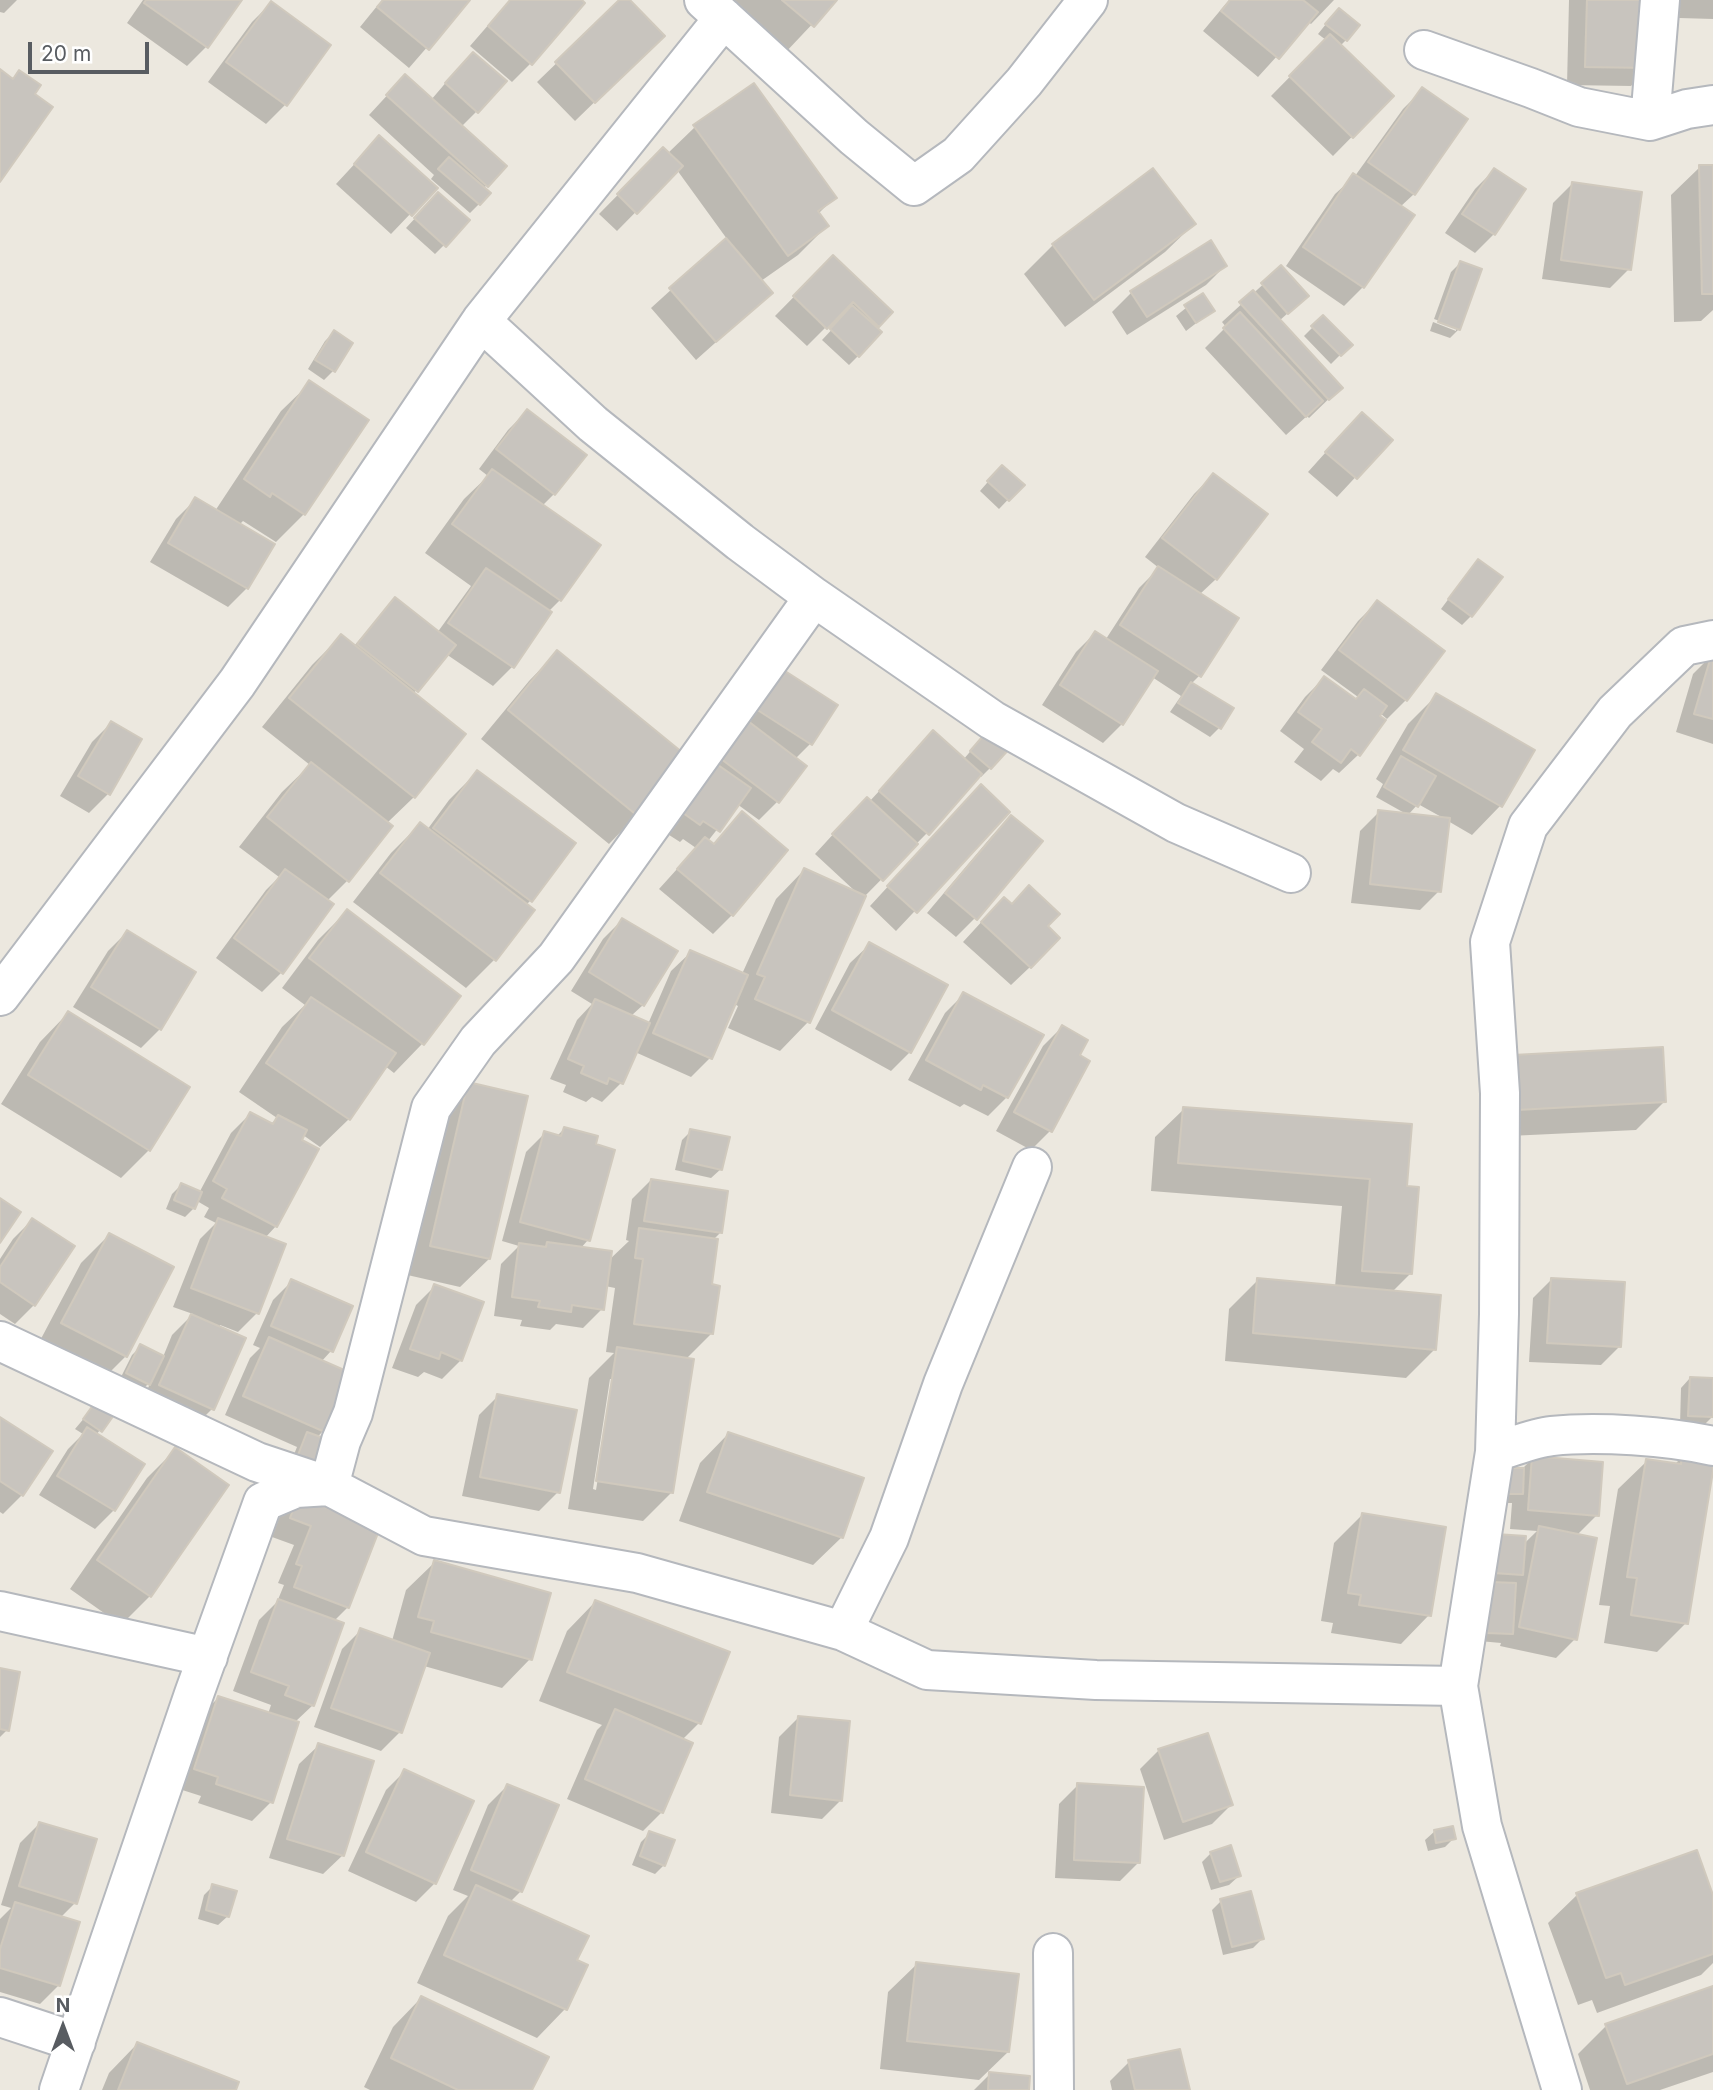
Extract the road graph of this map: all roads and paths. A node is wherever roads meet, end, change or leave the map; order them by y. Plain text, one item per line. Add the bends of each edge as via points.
1 (1088, 0) edge
2 (1660, 0) edge
3 (714, 9) edge
4 (1424, 50) dead end
5 (1713, 105) edge
6 (1650, 121) junction
7 (481, 321) junction
8 (814, 597) junction
9 (1713, 640) edge
10 (1291, 873) dead end
11 (0, 996) edge
12 (1032, 1167) dead end
13 (0, 1340) edge
14 (1713, 1446) edge
15 (1495, 1452) junction
16 (329, 1486) junction
17 (0, 1611) edge
18 (843, 1632) junction
19 (208, 1657) junction
20 (1458, 1686) junction
21 (1053, 1953) dead end
22 (0, 2017) edge
23 (76, 2042) junction
24 (59, 2090) edge
25 (1054, 2090) edge
26 (1562, 2090) edge

1 - 3 street via 1024,82 958,155 914,186
2 - 6 street
3 - 7 street
4 - 6 street via 1579,107
5 - 6 street
7 - 8 street via 593,425
7 - 11 street via 237,683
8 - 10 street via 992,720 1177,823
8 - 16 street via 556,958 478,1041 431,1108 353,1413
9 - 15 street via 1684,646 1615,712 1528,826 1490,942 1500,1093
12 - 18 street via 943,1384 888,1538
13 - 16 street via 257,1462
14 - 15 street via 1617,1436 1550,1436
15 - 20 street
16 - 18 street via 424,1536 637,1573
16 - 19 street via 296,1488 263,1502
17 - 19 street
18 - 20 street via 927,1670 1096,1680
19 - 23 street
20 - 26 street via 1482,1826
21 - 25 street
22 - 23 street
23 - 24 street

